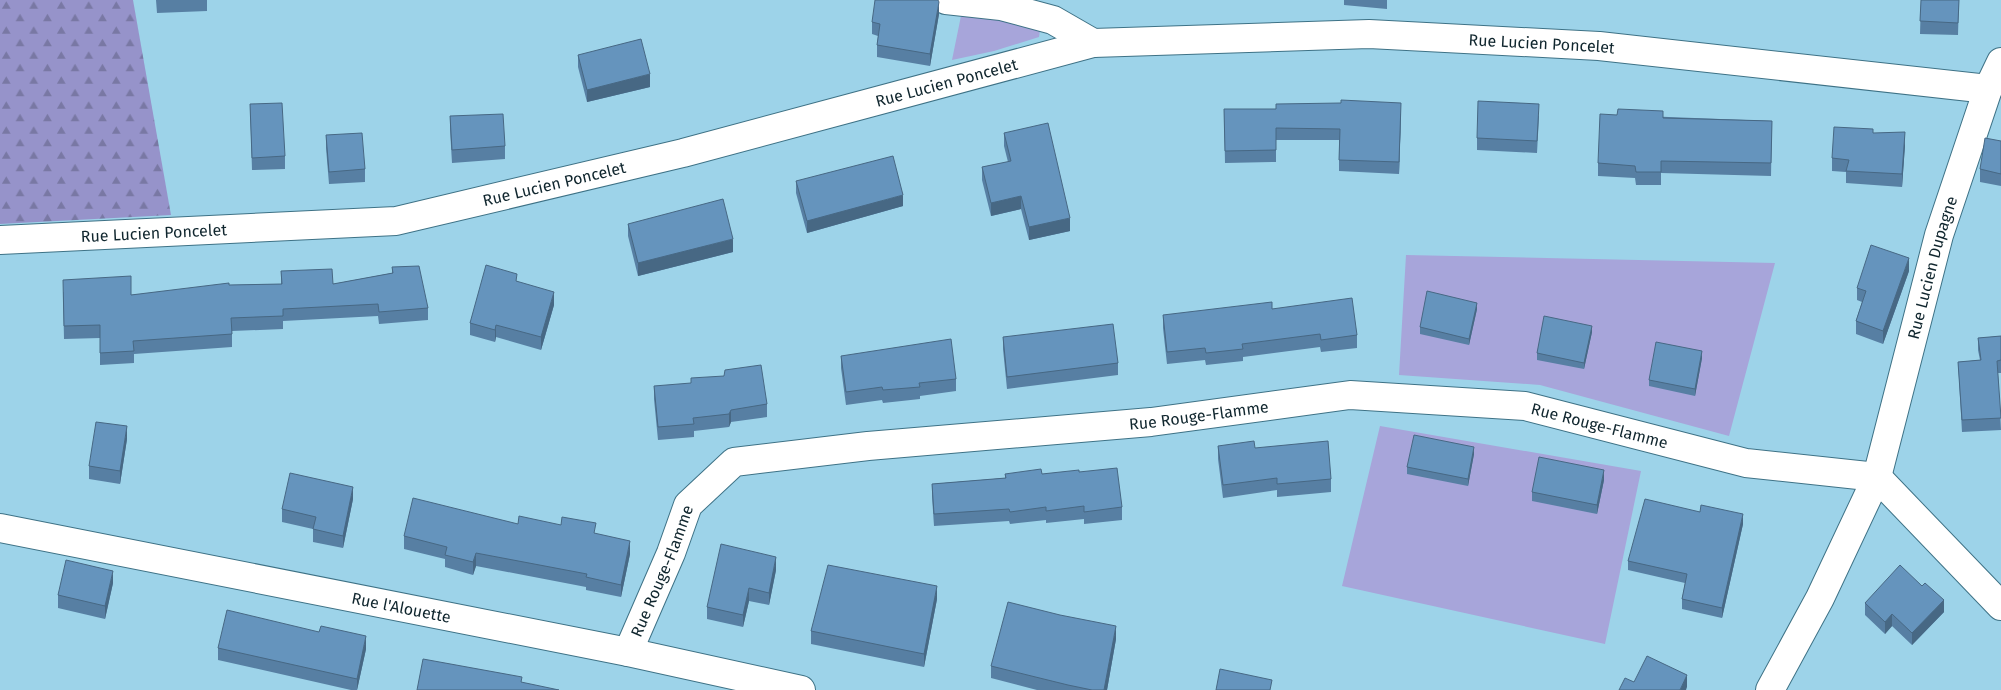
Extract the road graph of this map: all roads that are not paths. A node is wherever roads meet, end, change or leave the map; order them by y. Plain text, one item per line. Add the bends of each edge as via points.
1 (946, 0) edge
2 (1093, 42) junction
3 (2001, 62) edge
4 (1988, 89) junction
5 (0, 240) edge
6 (1877, 477) junction
7 (0, 528) edge
8 (2001, 606) edge
9 (628, 652) junction
10 (801, 690) edge
11 (1770, 690) edge

1 - 2 street via 1000,6 1053,20
2 - 4 street, Rue Lucien Poncelet via 1369,34 1436,37 1599,46
2 - 5 street, Rue Lucien Poncelet via 682,153 396,221
3 - 4 street, Rue Lucien Dupagne
4 - 6 street, Rue Lucien Dupagne via 1939,235
6 - 8 street
6 - 9 street, Rue Rouge-Flamme via 1746,463 1525,406 1350,395 1151,422 868,446 734,462 688,505
6 - 11 street, Rue Lucien Dupagne via 1820,598
7 - 9 street, Rue l'Alouette
9 - 10 street, Rue l'Alouette

